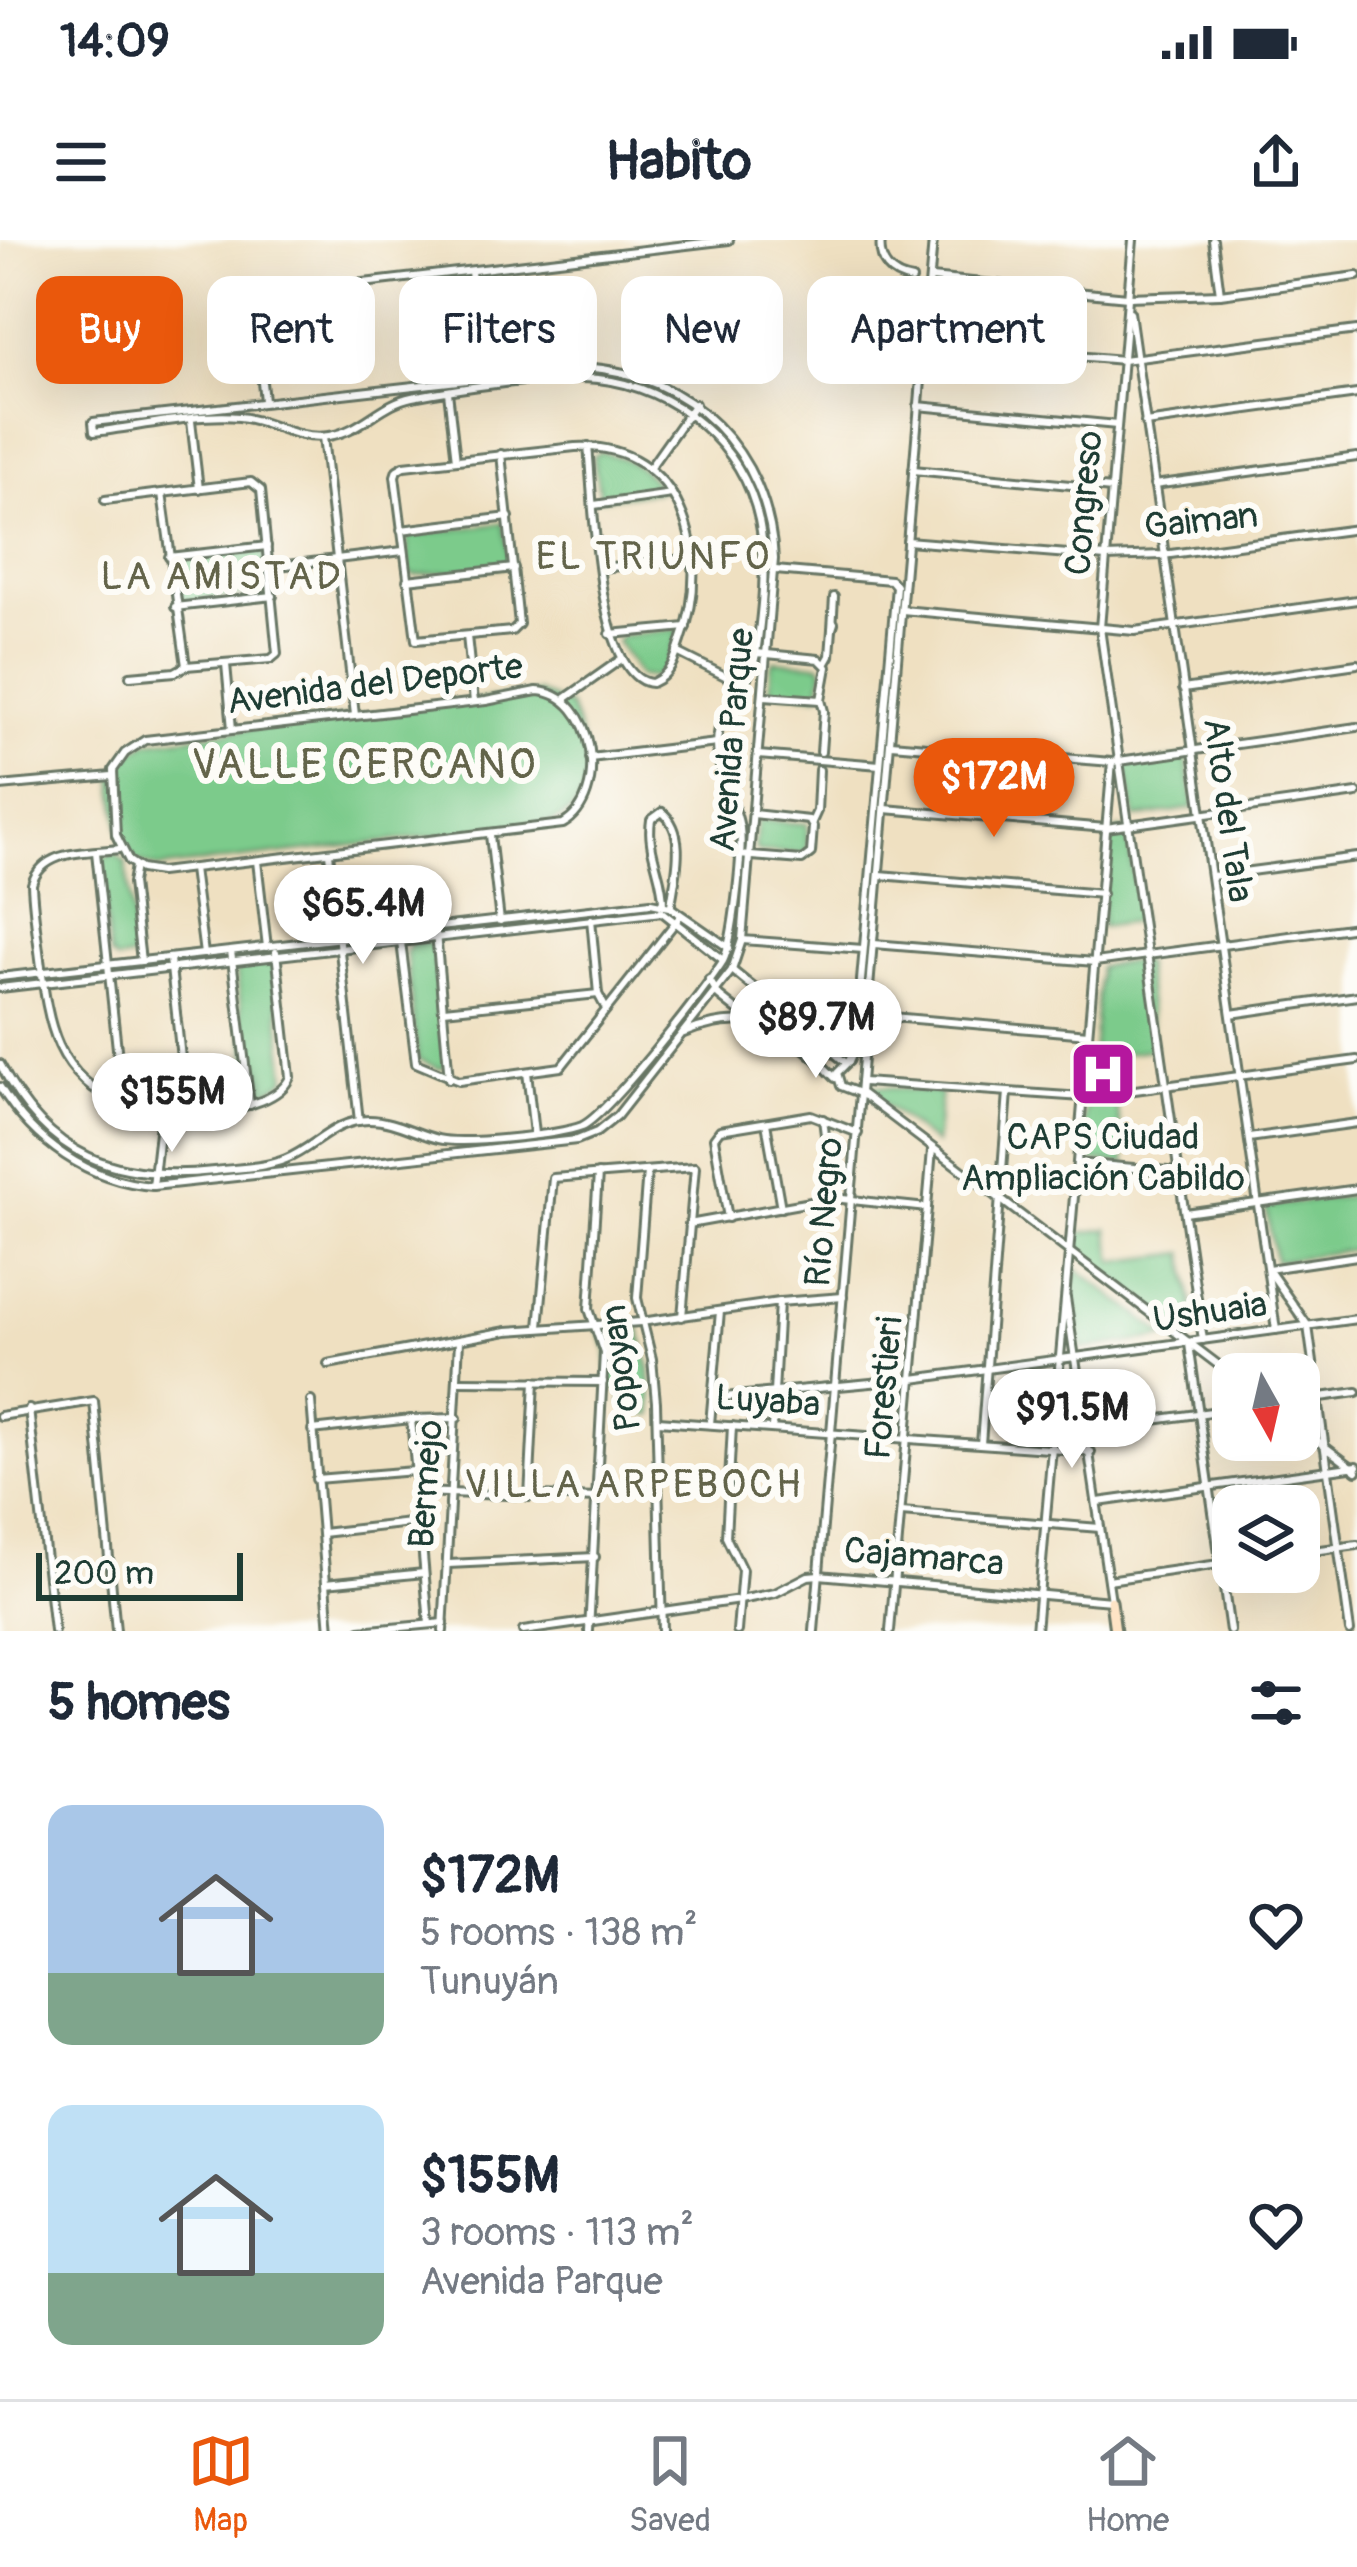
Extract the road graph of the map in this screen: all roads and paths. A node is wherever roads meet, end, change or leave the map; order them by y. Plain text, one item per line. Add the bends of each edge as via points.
1 (729, 240) edge
2 (933, 240) edge
3 (1133, 240) edge
4 (1213, 240) edge
5 (879, 241) edge
6 (471, 271) junction
7 (472, 276) edge
8 (899, 276) edge
9 (929, 276) edge
10 (1357, 276) edge
11 (1087, 293) edge
12 (1220, 294) junction
13 (1128, 297) junction
14 (1357, 330) edge
15 (1087, 357) edge
16 (1123, 360) junction
17 (1136, 360) junction
18 (597, 368) edge
19 (425, 384) edge
20 (920, 384) edge
21 (397, 387) junction
22 (448, 392) junction
23 (1357, 394) edge
24 (398, 400) junction
25 (264, 401) junction
26 (238, 404) junction
27 (695, 404) junction
28 (918, 406) junction
29 (689, 414) junction
30 (239, 417) junction
31 (191, 421) junction
32 (1145, 423) junction
33 (1118, 425) junction
34 (323, 436) junction
35 (588, 446) junction
36 (501, 454) junction
37 (1357, 458) edge
38 (456, 460) junction
39 (649, 470) junction
40 (913, 470) junction
41 (1154, 485) junction
42 (199, 489) junction
43 (1112, 489) junction
44 (162, 493) junction
45 (672, 494) junction
46 (104, 500) dead end
47 (594, 505) junction
48 (509, 517) junction
49 (1357, 529) edge
50 (401, 530) junction
51 (908, 541) junction
52 (267, 545) junction
53 (403, 551) junction
54 (1163, 555) junction
55 (169, 557) junction
56 (1106, 557) junction
57 (694, 558) junction
58 (337, 560) junction
59 (270, 567) junction
60 (514, 568) junction
61 (602, 568) junction
62 (764, 570) junction
63 (774, 570) junction
64 (406, 580) junction
65 (273, 596) junction
66 (834, 597) dead end
67 (1357, 600) edge
68 (176, 608) junction
69 (902, 610) junction
70 (1174, 626) junction
71 (686, 627) junction
72 (1100, 628) junction
73 (610, 634) junction
74 (466, 636) junction
75 (677, 652) junction
76 (756, 653) junction
77 (767, 655) junction
78 (620, 660) junction
79 (826, 663) junction
80 (226, 664) junction
81 (1357, 664) edge
82 (185, 666) junction
83 (130, 676) dead end
84 (743, 685) junction
85 (1184, 689) junction
86 (764, 696) junction
87 (566, 698) junction
88 (821, 700) junction
89 (474, 702) junction
90 (355, 715) junction
91 (1357, 728) edge
92 (232, 729) junction
93 (717, 743) junction
94 (891, 744) junction
95 (821, 748) dead end
96 (1192, 750) junction
97 (758, 755) junction
98 (590, 758) junction
99 (1116, 762) junction
100 (880, 765) junction
101 (820, 770) dead end
102 (112, 776) junction
103 (0, 786) edge
104 (1357, 793) edge
105 (885, 809) junction
106 (753, 814) junction
107 (1202, 815) junction
108 (812, 822) junction
109 (1130, 825) junction
110 (1106, 828) junction
111 (489, 834) junction
112 (120, 848) junction
113 (96, 852) junction
114 (329, 853) junction
115 (738, 855) junction
116 (750, 855) junction
117 (1357, 857) edge
118 (257, 861) junction
119 (135, 866) junction
120 (193, 868) junction
121 (880, 875) junction
122 (1210, 876) junction
123 (1102, 893) junction
124 (666, 909) junction
125 (591, 916) junction
126 (679, 918) junction
127 (500, 921) junction
128 (1357, 927) edge
129 (436, 933) junction
130 (400, 937) junction
131 (742, 940) junction
132 (339, 944) junction
133 (874, 944) junction
134 (1221, 946) junction
135 (729, 948) junction
136 (863, 949) junction
137 (272, 951) junction
138 (204, 954) junction
139 (232, 956) junction
140 (1148, 956) junction
141 (723, 960) junction
142 (141, 962) junction
143 (1095, 962) junction
144 (170, 964) junction
145 (109, 970) junction
146 (732, 970) junction
147 (42, 973) junction
148 (0, 977) edge
149 (710, 979) junction
150 (43, 983) junction
151 (0, 988) edge
152 (715, 991) junction
153 (598, 994) junction
154 (1357, 996) edge
155 (606, 1009) junction
156 (444, 1010) junction
157 (1231, 1014) junction
158 (869, 1015) junction
159 (752, 1021) junction
160 (680, 1034) junction
161 (1088, 1034) junction
162 (661, 1040) junction
163 (670, 1047) junction
164 (1357, 1060) edge
165 (847, 1061) junction
166 (0, 1064) edge
167 (863, 1070) junction
168 (527, 1072) junction
169 (1239, 1075) junction
170 (449, 1079) junction
171 (838, 1082) junction
172 (863, 1082) junction
173 (1166, 1085) junction
174 (0, 1087) edge
175 (852, 1089) junction
176 (1008, 1092) junction
177 (862, 1094) junction
178 (1083, 1097) junction
179 (123, 1105) junction
180 (250, 1105) junction
181 (188, 1112) junction
182 (161, 1114) junction
183 (824, 1118) junction
184 (359, 1121) junction
185 (766, 1122) junction
186 (1357, 1123) edge
187 (858, 1132) junction
188 (534, 1134) junction
189 (1249, 1138) junction
190 (932, 1149) junction
191 (1077, 1163) junction
192 (647, 1171) junction
193 (1179, 1172) junction
194 (598, 1174) junction
195 (154, 1176) junction
196 (153, 1186) junction
197 (1357, 1190) edge
198 (833, 1198) junction
199 (998, 1198) junction
200 (852, 1199) junction
201 (1258, 1203) junction
202 (781, 1208) junction
203 (927, 1208) junction
204 (1185, 1214) junction
205 (728, 1217) junction
206 (689, 1224) junction
207 (1069, 1252) junction
208 (1357, 1256) edge
209 (1268, 1269) junction
210 (1065, 1294) junction
211 (843, 1297) junction
212 (779, 1302) junction
213 (720, 1311) junction
214 (682, 1317) junction
215 (1357, 1319) edge
216 (641, 1322) junction
217 (595, 1325) junction
218 (1308, 1326) junction
219 (539, 1328) junction
220 (1276, 1330) junction
221 (459, 1340) junction
222 (1203, 1340) junction
223 (1189, 1342) junction
224 (1312, 1353) edge
225 (1078, 1358) junction
226 (1059, 1360) junction
227 (1212, 1360) edge
228 (328, 1364) dead end
229 (986, 1369) junction
230 (913, 1378) junction
231 (460, 1381) junction
232 (535, 1381) junction
233 (603, 1382) junction
234 (835, 1388) junction
235 (1357, 1392) edge
236 (773, 1394) junction
237 (1320, 1397) edge
238 (713, 1398) junction
239 (311, 1401) dead end
240 (29, 1409) junction
241 (1212, 1412) edge
242 (1320, 1413) edge
243 (1199, 1414) junction
244 (0, 1416) edge
245 (411, 1418) junction
246 (458, 1418) junction
247 (656, 1421) junction
248 (710, 1424) junction
249 (732, 1426) junction
250 (772, 1429) junction
251 (1088, 1429) junction
252 (312, 1430) junction
253 (831, 1433) junction
254 (908, 1438) junction
255 (1320, 1443) edge
256 (981, 1444) junction
257 (1324, 1446) junction
258 (1051, 1449) junction
259 (1091, 1452) junction
260 (1355, 1468) edge
261 (414, 1471) junction
262 (1328, 1471) junction
263 (316, 1479) junction
264 (1209, 1487) junction
265 (417, 1492) junction
266 (453, 1496) junction
267 (529, 1497) junction
268 (598, 1498) junction
269 (1098, 1502) junction
270 (1212, 1508) edge
271 (901, 1511) junction
272 (419, 1522) junction
273 (1045, 1523) junction
274 (1101, 1528) junction
275 (322, 1533) junction
276 (1357, 1545) edge
277 (1339, 1548) junction
278 (1320, 1550) edge
279 (595, 1557) junction
280 (448, 1564) junction
281 (1212, 1565) edge
282 (424, 1573) junction
283 (819, 1575) junction
284 (1108, 1580) junction
285 (895, 1582) junction
286 (326, 1583) junction
287 (1224, 1593) edge
288 (1038, 1594) junction
289 (740, 1600) junction
290 (1111, 1600) junction
291 (664, 1611) junction
292 (429, 1624) junction
293 (443, 1627) edge
294 (590, 1627) edge
295 (54, 1631) edge
296 (116, 1631) edge
297 (330, 1631) edge
298 (359, 1631) edge
299 (524, 1631) edge
300 (662, 1631) edge
301 (736, 1631) edge
302 (814, 1631) edge
303 (890, 1631) edge
304 (1036, 1631) edge
305 (1115, 1631) edge
306 (1230, 1631) edge
307 (1350, 1631) edge

1 - 6 street
2 - 9 street, Río Negro
3 - 13 street, Congreso
4 - 12 street
5 - 8 street via 885,265
6 - 7 street
6 - 25 street via 248,297
10 - 12 street
11 - 13 street
12 - 13 street
13 - 16 street, Congreso
13 - 17 street, Alto del Tala
14 - 17 street
15 - 16 street
16 - 17 street
16 - 33 street, Congreso
17 - 32 street, Alto del Tala
18 - 27 street, Avenida Parque via 656,382
19 - 21 street, Avenida Parque
20 - 28 street, Río Negro
21 - 24 street
21 - 25 street, Avenida Parque
22 - 24 street, Avenida Parque
22 - 29 street, Avenida Parque via 599,379
22 - 38 street
23 - 32 street
24 - 34 street, Avenida Parque via 354,429
25 - 26 street, Avenida Parque
26 - 30 street
26 - 31 street, Avenida Parque via 93,422 94,432
27 - 29 street
27 - 63 street, Avenida Parque via 753,471 770,516
28 - 33 street
28 - 40 street, Río Negro
29 - 39 street
29 - 62 street, Avenida Parque via 746,483
30 - 31 street
30 - 34 street
31 - 42 street
32 - 41 street, Alto del Tala
33 - 43 street, Congreso
34 - 58 street
35 - 36 street
35 - 39 street
35 - 47 street
36 - 38 street
36 - 48 street
37 - 41 street
38 - 50 street via 398,470
39 - 45 street
40 - 43 street
40 - 51 street, Río Negro
41 - 54 street, Alto del Tala
42 - 44 street
42 - 52 street via 258,484
43 - 56 street, Congreso
44 - 46 street
44 - 55 street
45 - 47 street
45 - 57 street
47 - 61 street
48 - 50 street
48 - 60 street
49 - 54 street, Gaiman
50 - 53 street
51 - 56 street, Gaiman
51 - 69 street, Río Negro
52 - 55 street
52 - 59 street
53 - 58 street
53 - 64 street
54 - 56 street, Gaiman
54 - 70 street, Alto del Tala
55 - 68 street
56 - 72 street, Congreso
57 - 61 street
57 - 71 street
58 - 59 street
58 - 90 street
59 - 65 street
60 - 64 street
60 - 74 street via 518,628
61 - 73 street
62 - 63 street
62 - 76 street, Avenida Parque
63 - 77 street, Avenida Parque
63 - 100 street via 896,586
64 - 74 street via 416,640
65 - 68 street
65 - 80 street via 277,654
66 - 79 street
67 - 70 street
68 - 82 street
69 - 72 street
69 - 94 street, Río Negro
70 - 72 street
70 - 85 street, Alto del Tala
71 - 73 street
71 - 75 street
72 - 99 street, Congreso
73 - 78 street
74 - 89 street
75 - 78 street via 652,683 636,679
75 - 84 street
76 - 77 street
76 - 84 street, Avenida Parque
77 - 79 street
77 - 86 street, Avenida Parque
78 - 87 street
79 - 88 street
80 - 82 street
80 - 92 street
81 - 85 street
82 - 83 street
84 - 93 street, Avenida Parque
85 - 96 street, Alto del Tala
86 - 88 street
86 - 97 street, Avenida Parque
87 - 89 street, Avenida del Deporte via 537,691
87 - 98 street, Avenida del Deporte
88 - 95 street
89 - 90 street, Avenida del Deporte
90 - 92 street, Avenida del Deporte
91 - 96 street
92 - 102 street, Avenida del Deporte via 146,740 120,758
93 - 98 street
93 - 115 street, Avenida Parque via 740,827
94 - 99 street
94 - 105 street, Río Negro
96 - 99 street
96 - 107 street, Alto del Tala
97 - 100 street
97 - 106 street, Avenida Parque
98 - 111 street via 584,802 570,820
99 - 109 street
99 - 110 street
100 - 136 street
101 - 108 street
102 - 103 street
102 - 112 street
104 - 107 street
105 - 110 street
105 - 121 street, Río Negro
106 - 108 street
106 - 116 street, Avenida Parque
107 - 109 street
107 - 122 street, Alto del Tala
108 - 116 street via 806,859
109 - 110 street
109 - 140 street
110 - 123 street
111 - 114 street
111 - 127 street
112 - 113 street
112 - 119 street
113 - 145 street
113 - 147 street via 53,858 35,875
114 - 118 street
114 - 132 street
115 - 116 street
115 - 135 street, Avenida Parque
116 - 131 street, Avenida Parque
117 - 122 street
118 - 120 street
118 - 137 street
119 - 120 street
119 - 142 street
120 - 138 street
121 - 123 street
121 - 133 street, Río Negro
122 - 134 street, Alto del Tala
123 - 143 street
124 - 124 street via 677,842 662,812 652,817 649,836
124 - 125 street
124 - 126 street
125 - 127 street
125 - 129 street
125 - 153 street
126 - 135 street
126 - 141 street
126 - 155 street
127 - 129 street
128 - 134 street
129 - 130 street
129 - 156 street
130 - 132 street
130 - 170 street via 416,1063
131 - 136 street
131 - 146 street, Avenida Parque
132 - 137 street
132 - 184 street
133 - 143 street
133 - 158 street, Río Negro
134 - 140 street
134 - 157 street, Alto del Tala
135 - 141 street, Avenida Parque
136 - 165 street via 854,1055
137 - 139 street
137 - 180 street via 290,1081
138 - 139 street
138 - 144 street
139 - 144 street
139 - 180 street
140 - 143 street
140 - 173 street
141 - 149 street, Avenida Parque
142 - 144 street
142 - 145 street
143 - 161 street
144 - 145 street
144 - 181 street
145 - 147 street
145 - 150 street
145 - 179 street
146 - 152 street, Avenida Parque
146 - 165 street
147 - 148 street
147 - 150 street
149 - 152 street
149 - 162 street, Avenida Parque
150 - 151 street
150 - 179 street via 62,1052 92,1088
152 - 159 street
152 - 160 street, Avenida Parque
153 - 155 street
153 - 156 street
154 - 157 street
155 - 168 street via 561,1067
156 - 170 street
157 - 169 street, Alto del Tala
158 - 161 street
158 - 167 street, Río Negro
159 - 160 street via 719,1020
159 - 171 street via 782,1033
160 - 163 street, Avenida Parque
161 - 178 street
162 - 163 street
162 - 188 street, Avenida Parque via 601,1115
163 - 196 street, Avenida Parque via 616,1117 588,1137
164 - 169 street
165 - 167 street
165 - 171 street
166 - 195 street via 66,1143 111,1167
167 - 172 street, Río Negro
168 - 170 street
168 - 188 street
169 - 173 street
169 - 189 street, Alto del Tala
171 - 175 street
172 - 175 street
172 - 176 street
172 - 177 street, Río Negro
173 - 178 street
173 - 193 street
174 - 196 street via 69,1159
175 - 177 street
176 - 178 street
176 - 199 street
177 - 187 street, Río Negro
177 - 190 street
178 - 191 street
179 - 182 street
180 - 181 street
181 - 182 street
182 - 195 street
183 - 185 street
183 - 187 street
183 - 198 street
184 - 188 street, Avenida Parque via 452,1142
184 - 195 street via 278,1162
185 - 202 street
185 - 205 street via 714,1138
186 - 189 street
187 - 200 street, Río Negro
189 - 201 street, Alto del Tala
190 - 199 street
190 - 203 street, Forestieri
191 - 193 street
191 - 207 street
192 - 194 street
192 - 206 street via 694,1167
192 - 216 street, Popoyan
193 - 204 street
194 - 217 street via 589,1309
194 - 219 street via 550,1183
195 - 196 street
197 - 201 street
198 - 200 street
198 - 202 street
199 - 207 street
199 - 229 street
200 - 203 street
200 - 211 street, Río Negro
201 - 204 street
201 - 209 street, Alto del Tala
202 - 205 street
203 - 230 street, Forestieri
204 - 222 street
205 - 206 street
206 - 214 street
207 - 210 street
207 - 223 street
208 - 209 street
209 - 218 street
209 - 220 street, Alto del Tala
210 - 225 street
210 - 226 street
211 - 212 street
211 - 234 street, Río Negro
212 - 213 street
212 - 236 street
213 - 214 street
213 - 238 street
214 - 216 street
215 - 218 street, Ushuaia
216 - 217 street
216 - 247 street, Popoyan
217 - 219 street
217 - 233 street
218 - 220 street, Ushuaia
218 - 224 street
219 - 221 street
220 - 222 street, Ushuaia
221 - 228 street
221 - 231 street, Bermejo
222 - 223 street, Ushuaia
223 - 225 street, Ushuaia
223 - 227 street
223 - 243 street
225 - 226 street, Ushuaia
225 - 251 street
226 - 229 street, Ushuaia
226 - 258 street
229 - 230 street, Ushuaia
229 - 256 street
230 - 234 street, Ushuaia
230 - 254 street, Forestieri
231 - 232 street
231 - 246 street, Bermejo
232 - 233 street
232 - 267 street
233 - 268 street
234 - 236 street, Ushuaia
234 - 253 street, Río Negro
235 - 237 street
236 - 238 street, Ushuaia
236 - 250 street
238 - 248 street
239 - 252 street
240 - 244 street
240 - 295 street
240 - 296 street via 91,1400 94,1406
241 - 243 street
242 - 257 street
243 - 251 street
243 - 264 street
245 - 246 street
245 - 252 street
245 - 261 street
246 - 266 street, Bermejo
247 - 248 street, Luyaba
247 - 291 street, Popoyan
248 - 249 street, Luyaba
249 - 250 street, Luyaba
249 - 289 street via 726,1537 742,1570
250 - 253 street, Luyaba
251 - 259 street
252 - 263 street
253 - 254 street, Luyaba
253 - 283 street, Río Negro
254 - 256 street, Luyaba
254 - 271 street, Forestieri
255 - 257 street
256 - 258 street, Luyaba
257 - 260 street
257 - 262 street
258 - 259 street, Luyaba
258 - 273 street
259 - 269 street
260 - 262 street
261 - 263 street
261 - 265 street
262 - 264 street
262 - 277 street
263 - 275 street
264 - 269 street
264 - 270 street
265 - 266 street
265 - 272 street
266 - 267 street
266 - 280 street, Bermejo
267 - 268 street
268 - 279 street
269 - 274 street
271 - 273 street
271 - 285 street, Forestieri
272 - 275 street
272 - 282 street
273 - 274 street
273 - 288 street
274 - 284 street
275 - 286 street
276 - 277 street
277 - 278 street
277 - 307 street
279 - 280 street
279 - 294 street
280 - 293 street, Bermejo
281 - 284 street
282 - 286 street
282 - 292 street
283 - 285 street, Cajamarca
283 - 289 street, Cajamarca
283 - 302 street, Río Negro
284 - 290 street
285 - 288 street, Cajamarca
285 - 303 street, Forestieri
286 - 297 street
287 - 306 street
288 - 290 street, Cajamarca
288 - 304 street
289 - 291 street, Cajamarca
289 - 301 street
290 - 305 main road
291 - 294 street, Cajamarca
291 - 300 street, Popoyan
292 - 293 street
292 - 298 street
294 - 299 street, Cajamarca

